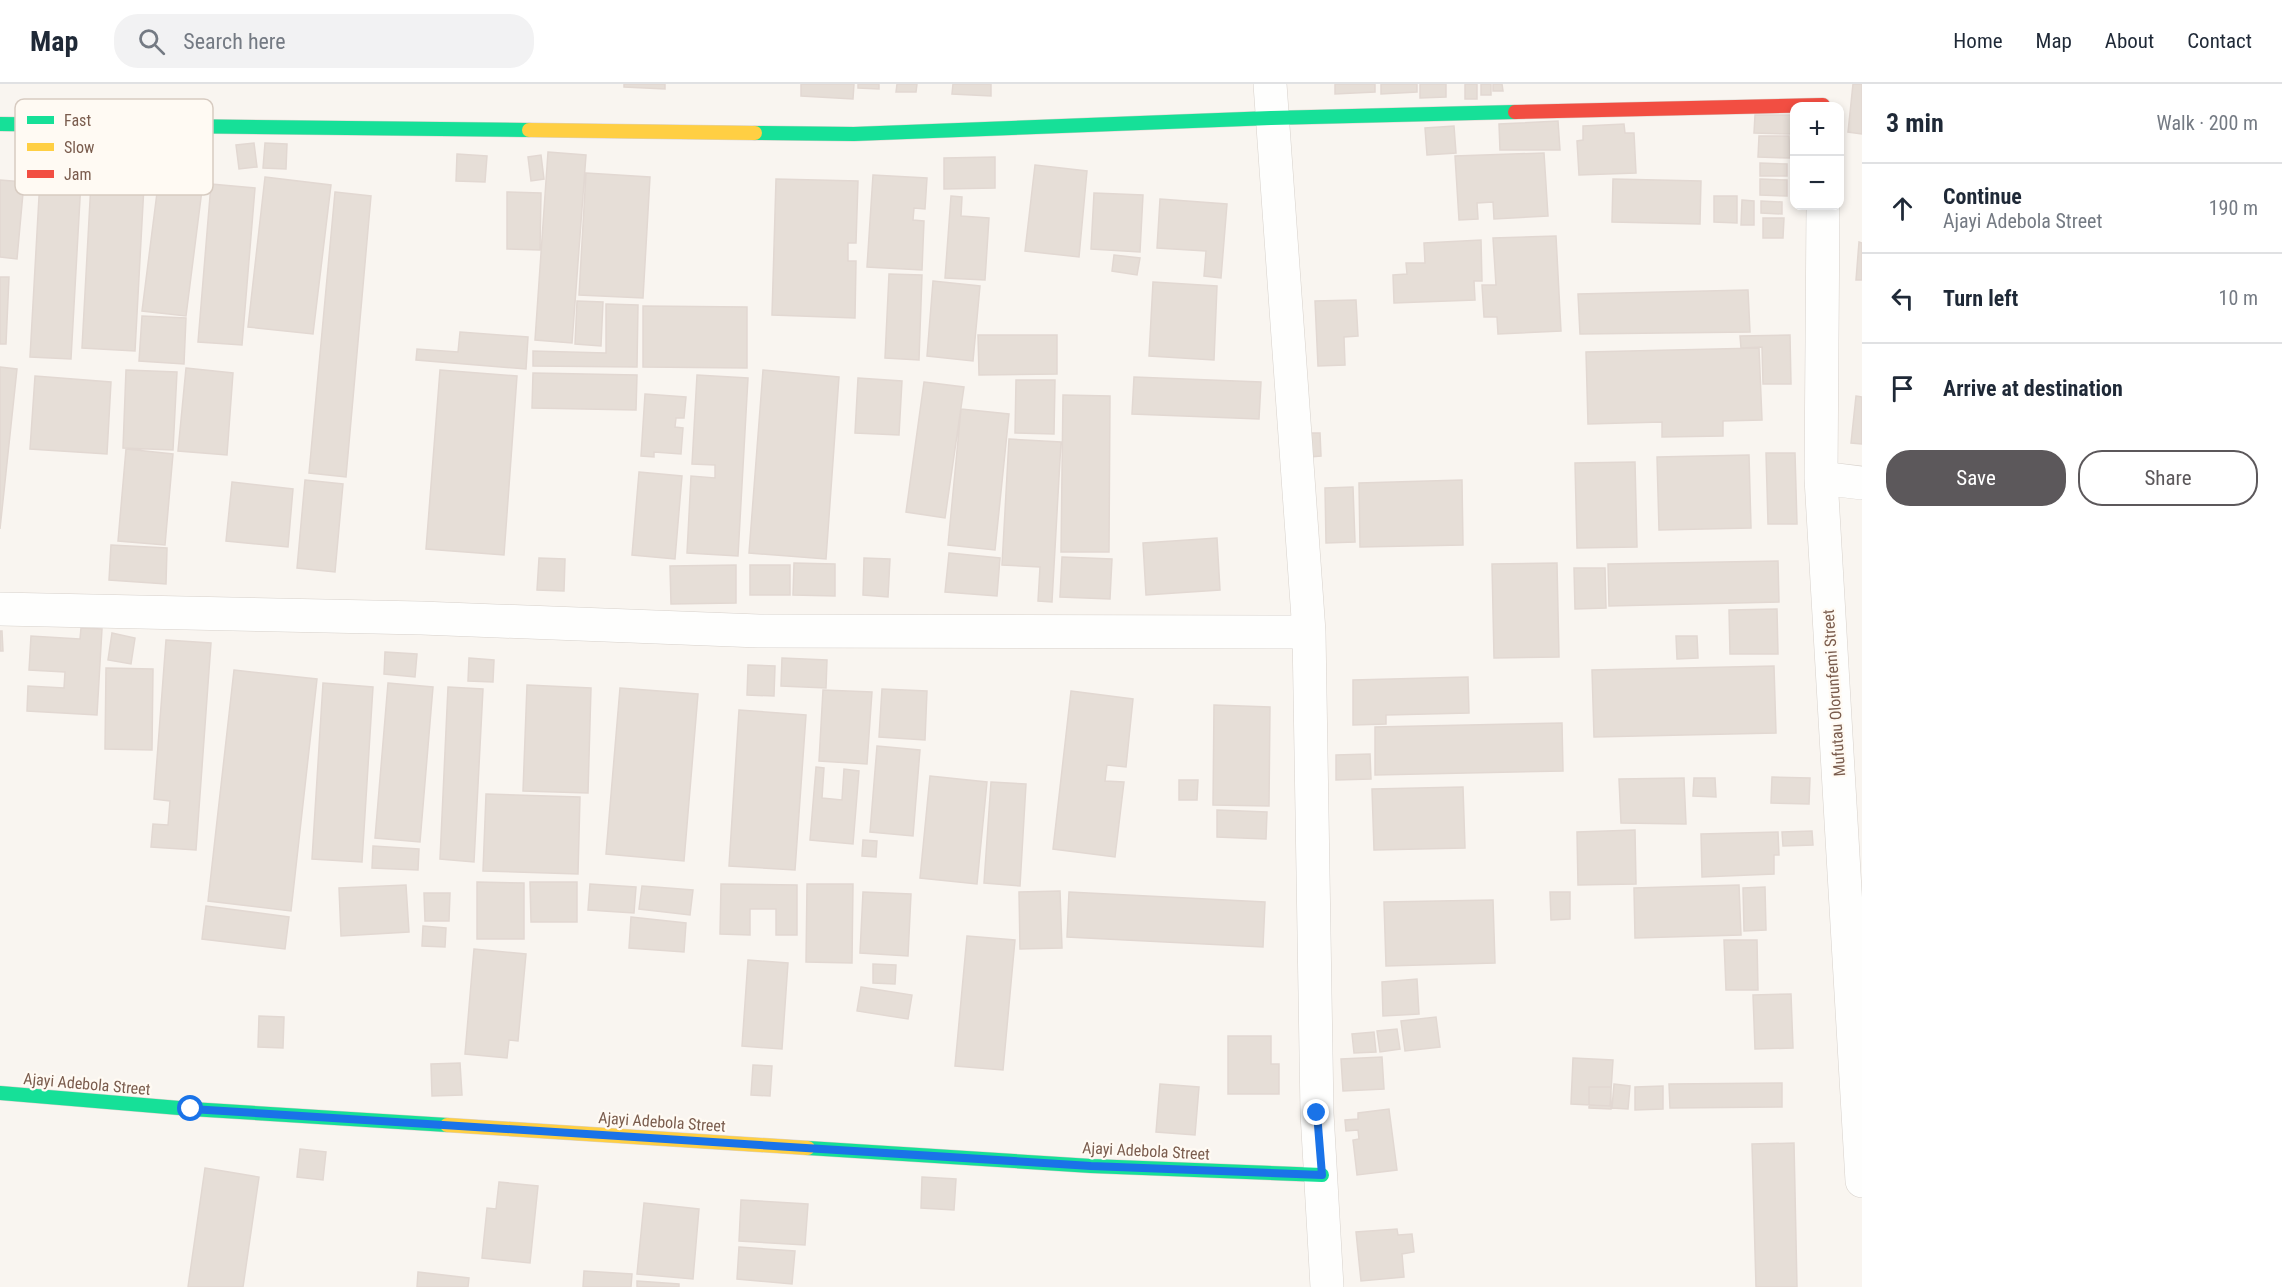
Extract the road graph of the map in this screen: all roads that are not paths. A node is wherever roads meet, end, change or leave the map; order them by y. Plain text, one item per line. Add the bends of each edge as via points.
1 (1270, 84) edge
2 (1823, 98) edge
3 (1271, 118) junction
4 (0, 124) edge
5 (15, 124) edge
6 (213, 126) edge
7 (1823, 210) edge
8 (1821, 478) junction
9 (1862, 483) edge
10 (0, 609) edge
11 (1309, 632) junction
12 (1857, 1037) edge
13 (0, 1093) edge
14 (1322, 1175) junction
15 (1862, 1180) edge
16 (1327, 1287) edge

1 - 3 street
2 - 3 street
3 - 6 street via 854,134
3 - 11 street
4 - 5 street
7 - 8 street, Mufutau Olorunfemi Street
8 - 9 street
8 - 12 street, Mufutau Olorunfemi Street
10 - 11 street via 421,618 759,631
11 - 14 street via 1317,1113
12 - 15 street, Mufutau Olorunfemi Street
13 - 14 street, Ajayi Adebola Street via 191,1109 1091,1166
14 - 16 street

